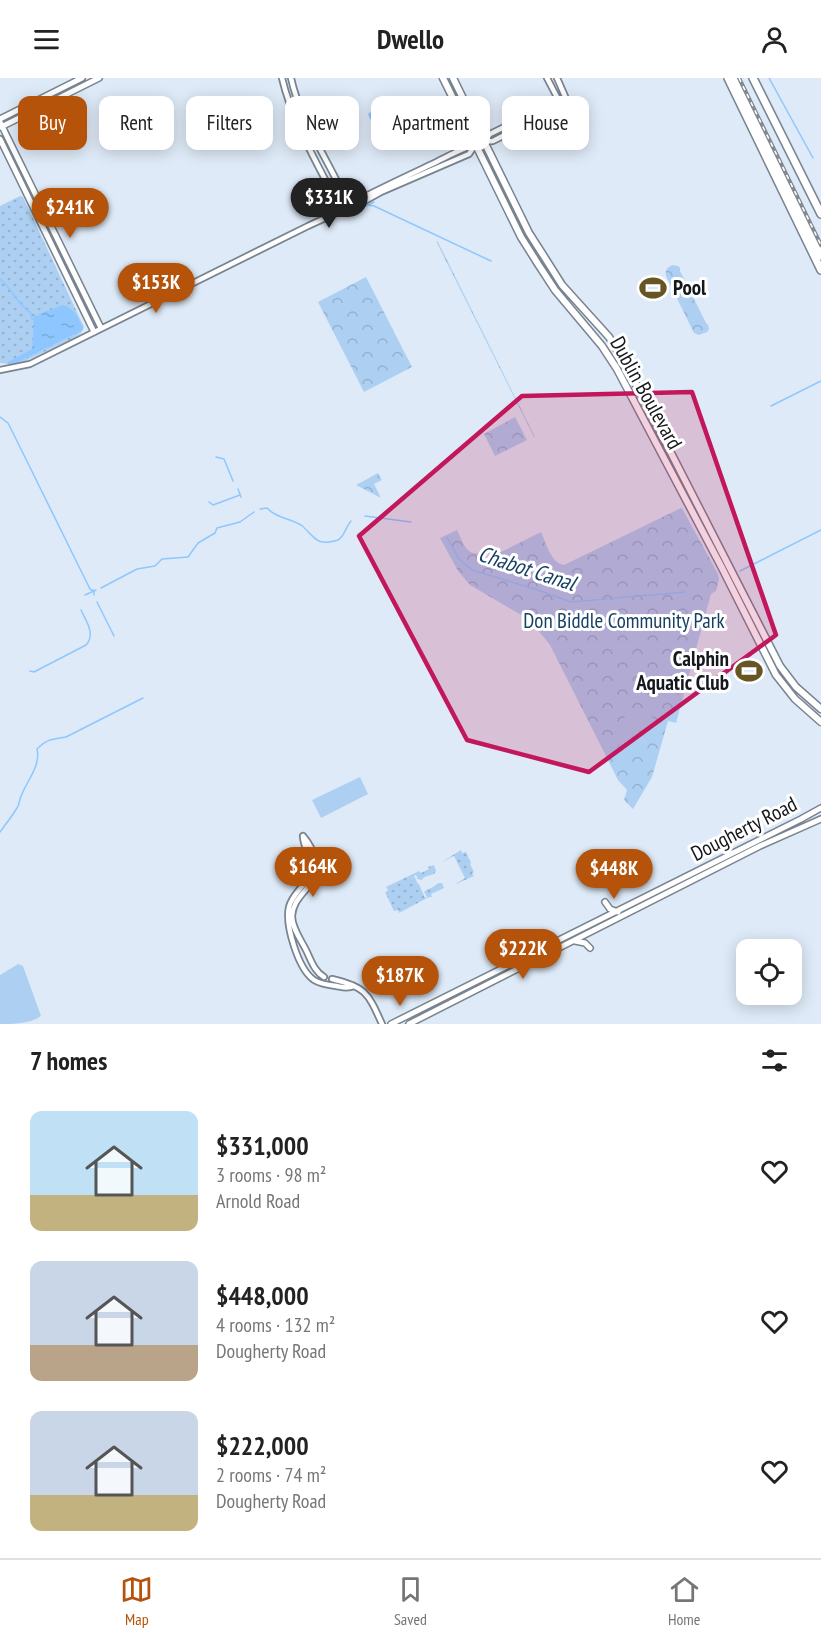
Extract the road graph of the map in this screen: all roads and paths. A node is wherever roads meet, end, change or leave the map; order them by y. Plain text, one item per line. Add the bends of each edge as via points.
1 (82, 78) edge
2 (99, 78) edge
3 (282, 78) edge
4 (291, 78) edge
5 (443, 78) edge
6 (453, 78) edge
7 (547, 78) edge
8 (556, 78) edge
9 (728, 78) edge
10 (735, 78) edge
11 (753, 78) edge
12 (452, 96) edge
13 (462, 96) edge
14 (556, 96) edge
15 (565, 96) edge
16 (1, 123) edge
17 (0, 139) edge
18 (471, 150) edge
19 (478, 150) edge
20 (488, 150) edge
21 (349, 207) junction
22 (340, 211) junction
23 (820, 212) edge
24 (821, 256) edge
25 (821, 270) edge
26 (101, 328) junction
27 (94, 332) junction
28 (0, 370) edge
29 (776, 675) junction
30 (796, 687) junction
31 (821, 709) edge
32 (821, 722) edge
33 (821, 808) edge
34 (821, 819) edge
35 (778, 830) junction
36 (765, 844) junction
37 (726, 857) junction
38 (708, 873) junction
39 (605, 902) dead end
40 (618, 912) junction
41 (575, 941) junction
42 (590, 948) dead end
43 (324, 977) dead end
44 (332, 979) dead end
45 (354, 986) junction
46 (382, 1024) edge
47 (391, 1024) edge
48 (409, 1024) edge

1 - 16 main road
2 - 16 main road
3 - 22 street via 295,118
4 - 21 street via 296,99
5 - 12 main road, Dublin Boulevard
6 - 13 main road, Dublin Boulevard
7 - 14 street
8 - 15 street
9 - 25 highway
10 - 24 highway
11 - 23 highway
16 - 26 main road
17 - 27 main road
18 - 21 street
19 - 29 main road, Dublin Boulevard via 538,264 617,369
20 - 30 main road, Dublin Boulevard via 544,258 562,285 609,337 625,363 780,666
21 - 22 street
22 - 26 street
26 - 27 street
27 - 28 street via 30,364
29 - 30 main road via 781,675 791,688
29 - 32 main road, Dublin Boulevard
30 - 31 main road, Dublin Boulevard
33 - 35 main road, Dougherty Road
34 - 36 main road, Dougherty Road
35 - 36 main road
35 - 37 main road, Dougherty Road
36 - 38 main road, Dougherty Road
37 - 38 main road
37 - 40 main road, Dougherty Road
38 - 41 main road, Dougherty Road
39 - 40 main road
40 - 47 main road, Dougherty Road
41 - 42 main road
41 - 48 main road, Dougherty Road
43 - 45 street via 317,972 292,917 297,899 315,870 314,855 303,836 311,869 288,913 297,953 313,979
44 - 45 street
45 - 46 street via 368,995

